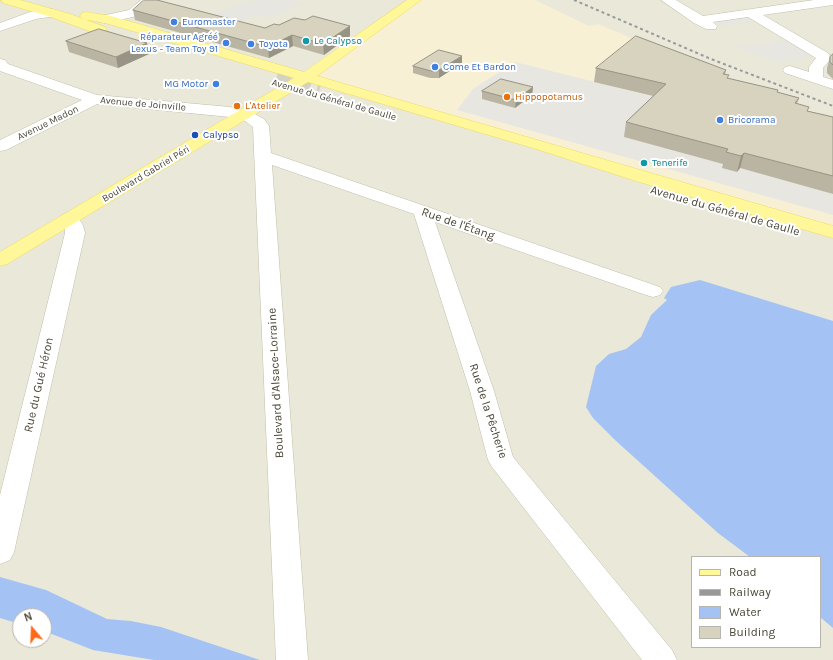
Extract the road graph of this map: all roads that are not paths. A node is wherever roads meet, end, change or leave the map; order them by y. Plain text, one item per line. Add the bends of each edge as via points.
1 (7, 0) edge
2 (31, 0) edge
3 (148, 0) edge
4 (415, 0) edge
5 (667, 0) edge
6 (675, 0) edge
7 (833, 1) edge
8 (749, 12) junction
9 (52, 13) junction
10 (86, 16) junction
11 (724, 16) junction
12 (106, 19) junction
13 (699, 20) junction
14 (766, 22) junction
15 (0, 27) edge
16 (110, 33) edge
17 (135, 34) junction
18 (161, 49) dead end
19 (812, 49) junction
20 (1, 66) edge
21 (251, 75) dead end
22 (306, 77) junction
23 (816, 79) junction
24 (833, 85) edge
25 (290, 87) junction
26 (320, 88) tunnel mouth
27 (95, 99) junction
28 (244, 115) junction
29 (0, 146) edge
30 (523, 148) junction
31 (263, 156) junction
32 (642, 177) junction
33 (618, 180) junction
34 (422, 211) junction
35 (68, 220) junction
36 (833, 232) edge
37 (833, 243) edge
38 (0, 260) edge
39 (654, 291) dead end
40 (0, 552) edge
41 (292, 660) edge
42 (661, 660) edge

1 - 9 main road, Avenue du Général de Gaulle
2 - 10 main road, Avenue du Général de Gaulle
3 - 12 street via 133,13
4 - 22 main road, Boulevard Gabriel Péri
5 - 13 street
6 - 11 street via 697,12
7 - 8 street
8 - 11 street
8 - 14 street
9 - 15 street via 34,15
9 - 16 main road, Avenue du Général de Gaulle
9 - 17 main road, Avenue du Général de Gaulle
10 - 12 main road, Avenue du Général de Gaulle
10 - 17 main road, Avenue du Général de Gaulle
11 - 13 street
12 - 22 main road, Avenue du Général de Gaulle
13 - 14 street via 721,28
14 - 19 street
17 - 25 main road, Avenue du Général de Gaulle via 275,79
18 - 21 main road
19 - 23 street via 823,58 816,67
19 - 23 street via 816,58 790,70
20 - 27 street, Avenue de Joinville
22 - 25 main road, Boulevard Gabriel Péri
22 - 32 main road, Avenue du Général de Gaulle via 540,144
23 - 24 street
25 - 28 main road, Boulevard Gabriel Péri
25 - 33 main road, Avenue du Général de Gaulle
26 - 30 main road, Avenue du Général de Gaulle
27 - 28 street, Avenue de Joinville
27 - 29 street, Avenue Madon
28 - 31 street, Boulevard d'Alsace-Lorraine via 261,126
28 - 35 main road, Boulevard Gabriel Péri
30 - 32 main road, Avenue du Général de Gaulle
30 - 33 main road, Avenue du Général de Gaulle
31 - 34 street, Rue de l'Étang
31 - 41 street, Boulevard d'Alsace-Lorraine
32 - 36 main road, Avenue du Général de Gaulle
33 - 37 main road, Avenue du Général de Gaulle
34 - 39 street, Rue de l'Étang
34 - 42 street, Rue de la Pêcherie via 482,391 501,460
35 - 38 main road, Boulevard Gabriel Péri
35 - 40 street, Rue du Gué Héron via 74,225 75,233

